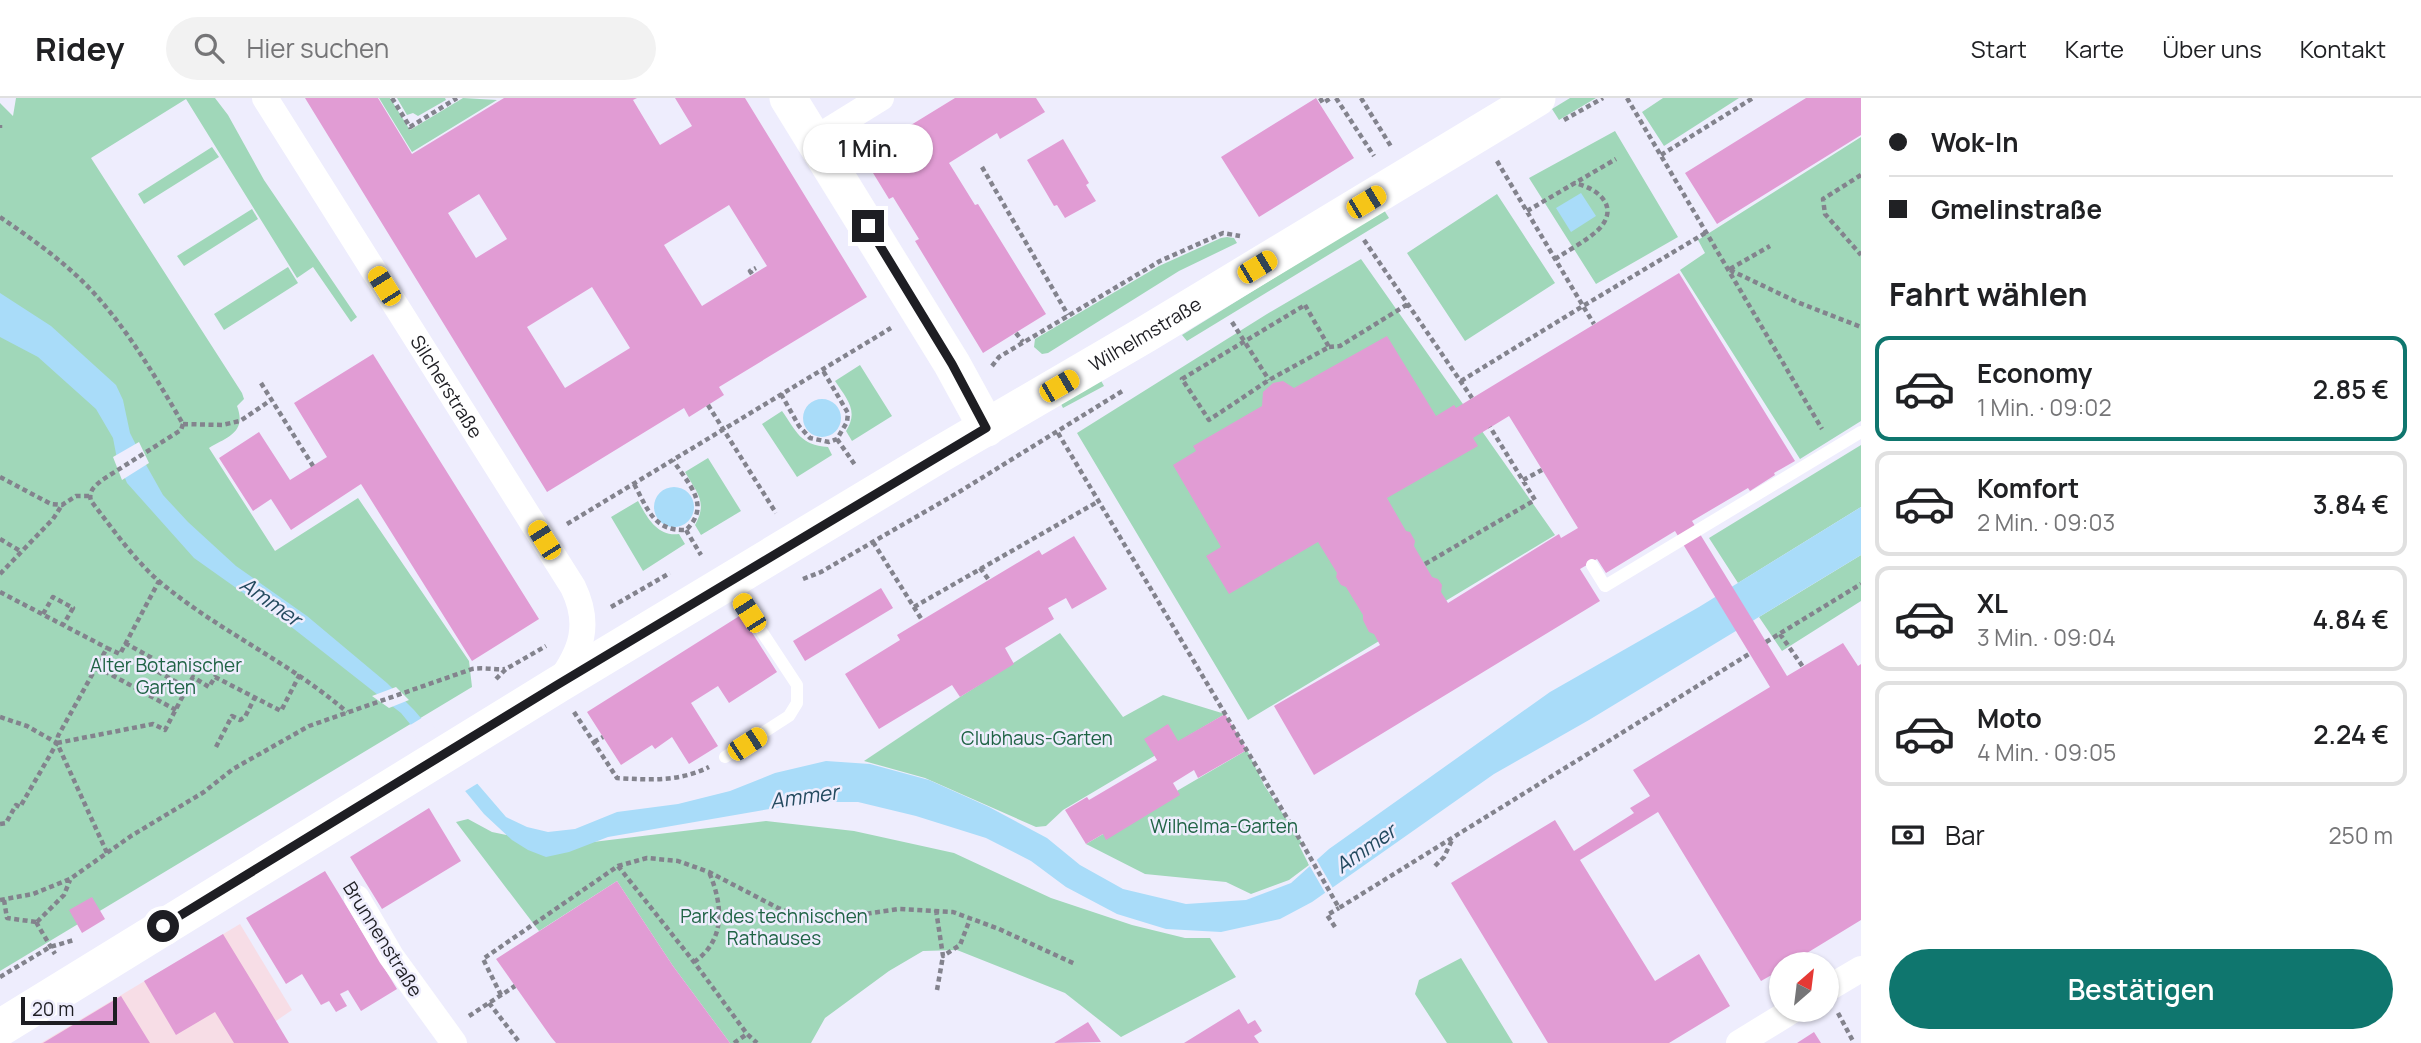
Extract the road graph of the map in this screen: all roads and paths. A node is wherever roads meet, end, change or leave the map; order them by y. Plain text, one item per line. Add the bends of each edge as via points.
1 (265, 98) edge
2 (392, 98) edge
3 (457, 98) edge
4 (788, 98) edge
5 (881, 98) edge
6 (1320, 98) edge
7 (1334, 98) edge
8 (1361, 98) edge
9 (1536, 98) edge
10 (1628, 98) edge
11 (1753, 98) edge
12 (450, 100) edge
13 (1481, 133) junction
14 (813, 139) junction
15 (1661, 155) junction
16 (1397, 157) dead end
17 (1616, 159) dead end
18 (1380, 166) dead end
19 (982, 167) dead end
20 (1861, 174) edge
21 (1574, 183) junction
22 (1527, 211) junction
23 (0, 217) edge
24 (1707, 232) junction
25 (1244, 236) dead end
26 (1364, 239) dead end
27 (1770, 246) dead end
28 (1861, 255) edge
29 (1555, 259) junction
30 (756, 268) dead end
31 (1729, 270) junction
32 (752, 274) dead end
33 (1408, 304) junction
34 (1583, 306) junction
35 (1068, 315) junction
36 (1231, 322) dead end
37 (1594, 324) dead end
38 (1861, 327) edge
39 (887, 331) dead end
40 (1016, 333) dead end
41 (1244, 341) junction
42 (1023, 342) junction
43 (1329, 347) junction
44 (822, 369) junction
45 (1269, 380) junction
46 (1461, 381) junction
47 (261, 383) dead end
48 (781, 394) junction
49 (970, 396) junction
50 (1472, 398) dead end
51 (271, 400) junction
52 (708, 405) dead end
53 (183, 424) junction
54 (986, 428) junction
55 (1490, 428) dead end
56 (723, 430) junction
57 (1861, 432) edge
58 (1058, 433) dead end
59 (837, 439) junction
60 (1834, 448) junction
61 (673, 460) junction
62 (855, 465) dead end
63 (313, 466) dead end
64 (1542, 470) dead end
65 (0, 477) edge
66 (1523, 480) junction
67 (634, 484) junction
68 (89, 496) junction
69 (1099, 501) junction
70 (62, 505) junction
71 (776, 513) dead end
72 (686, 530) junction
73 (556, 531) dead end
74 (0, 539) edge
75 (873, 542) dead end
76 (22, 552) junction
77 (701, 555) dead end
78 (1425, 564) dead end
79 (1592, 565) dead end
80 (980, 568) junction
81 (0, 574) edge
82 (989, 580) dead end
83 (159, 581) junction
84 (729, 582) junction
85 (1861, 584) edge
86 (0, 592) edge
87 (914, 607) junction
88 (43, 614) junction
89 (922, 620) dead end
90 (63, 625) junction
91 (1780, 634) junction
92 (1766, 642) dead end
93 (125, 643) junction
94 (107, 648) junction
95 (536, 652) dead end
96 (1749, 654) dead end
97 (97, 667) junction
98 (1803, 667) dead end
99 (300, 674) junction
100 (557, 685) junction
101 (187, 688) junction
102 (254, 697) junction
103 (176, 710) junction
104 (347, 712) junction
105 (0, 717) edge
106 (603, 737) dead end
107 (594, 742) junction
108 (57, 744) junction
109 (216, 747) dead end
110 (725, 758) joint
111 (0, 824) edge
112 (1453, 837) junction
113 (107, 855) junction
114 (618, 866) junction
115 (1435, 866) dead end
116 (709, 872) junction
117 (70, 879) junction
118 (357, 898) dead end
119 (2, 900) edge
120 (1339, 908) junction
121 (936, 910) junction
122 (970, 919) junction
123 (36, 922) junction
124 (1335, 927) dead end
125 (50, 947) dead end
126 (943, 956) junction
127 (694, 962) junction
128 (1075, 964) dead end
129 (1861, 969) edge
130 (1839, 982) edge
131 (515, 986) dead end
132 (937, 990) dead end
133 (501, 995) junction
134 (489, 1003) junction
135 (1773, 1022) edge
136 (0, 1027) edge
137 (747, 1034) junction
138 (449, 1037) edge
139 (520, 1043) edge
140 (734, 1043) edge
141 (757, 1043) edge
142 (1739, 1043) edge

1 - 100 street, Silcherstraße via 573,587 581,604 582,631 575,656
2 - 12 path via 410,127
3 - 12 path
4 - 14 main road
5 - 14 street
6 - 7 path via 1323,103
7 - 18 path
8 - 16 path
9 - 13 main road, Wilhelmstraße
10 - 15 path
11 - 15 path
13 - 22 path
13 - 54 main road, Wilhelmstraße
14 - 49 main road
15 - 24 path
17 - 21 path
19 - 35 path
20 - 28 path via 1823,199 1825,214
21 - 22 path
21 - 29 path via 1603,197 1606,215 1596,232
22 - 29 path
23 - 53 path via 91,290 140,353
24 - 31 path
24 - 34 path
25 - 35 path via 1223,233 1160,261
26 - 33 path
27 - 31 path
29 - 34 path
30 - 32 path
31 - 38 path
31 - 60 path
33 - 43 path via 1340,346
33 - 46 path
34 - 37 path
34 - 46 path
35 - 42 path
36 - 41 path
39 - 44 path
40 - 42 path
41 - 43 path via 1305,305
41 - 45 path
41 - 45 path via 1182,379 1209,420
42 - 49 path via 999,357
43 - 45 path
44 - 48 path
44 - 59 path via 848,413
46 - 50 path
47 - 51 path
48 - 56 path
48 - 59 path via 810,438
49 - 54 main road
51 - 53 path via 240,421
51 - 63 path
52 - 56 path
53 - 68 path via 181,430 102,480
54 - 84 main road, Wilhelmstraße
55 - 66 path
56 - 61 path
56 - 71 path
57 - 60 lane
58 - 69 path
59 - 62 path
60 - 79 lane via 1605,586
61 - 67 path
61 - 72 path via 699,505
64 - 66 path
65 - 70 path
66 - 78 path via 1535,499
67 - 72 path via 656,522
67 - 73 path
68 - 70 path via 76,496
68 - 83 path
69 - 80 path
69 - 120 path
70 - 76 path
72 - 77 path
74 - 76 path
75 - 87 path
76 - 81 path
80 - 82 path
80 - 87 path
83 - 93 path
83 - 99 path via 196,610
84 - 100 main road, Wilhelmstraße
84 - 110 lane via 797,685 797,704 789,716
85 - 91 path
86 - 88 path
87 - 89 path
88 - 90 path
88 - 90 path via 53,597 63,602 72,608
90 - 94 path
91 - 92 path
91 - 98 path
93 - 94 path via 120,654
93 - 101 path via 152,658 148,666
94 - 97 path
95 - 104 path via 506,669 472,669
96 - 112 path
97 - 103 path
97 - 108 path
99 - 102 path via 281,711
99 - 104 path
100 - 107 path
100 - 136 main road, Wilhelmstraße
101 - 102 path via 193,677 209,687 215,677
101 - 103 path
102 - 109 path via 244,717 232,716
103 - 108 path via 165,730 153,724
104 - 113 path via 270,746
105 - 108 path
106 - 107 path
107 - 110 path via 617,778 659,781 693,775
108 - 111 path via 20,807 16,805 6,823
108 - 113 path
112 - 115 path
112 - 120 path
113 - 117 path
114 - 116 path via 647,858 678,861
114 - 127 path
114 - 133 path via 483,960
116 - 121 path via 778,908 815,921 899,909
116 - 127 path via 719,903 717,936
117 - 119 path
117 - 123 path via 64,894
118 - 138 street, Brunnenstraße via 391,956
119 - 123 path via 7,918
120 - 124 path via 1327,915
121 - 122 path
121 - 126 path
122 - 126 path via 960,945
122 - 128 path
123 - 125 path
126 - 132 path
127 - 137 path
129 - 130 street
131 - 133 path
133 - 134 path
134 - 138 path
134 - 139 path
135 - 142 street
137 - 140 path
137 - 141 path

